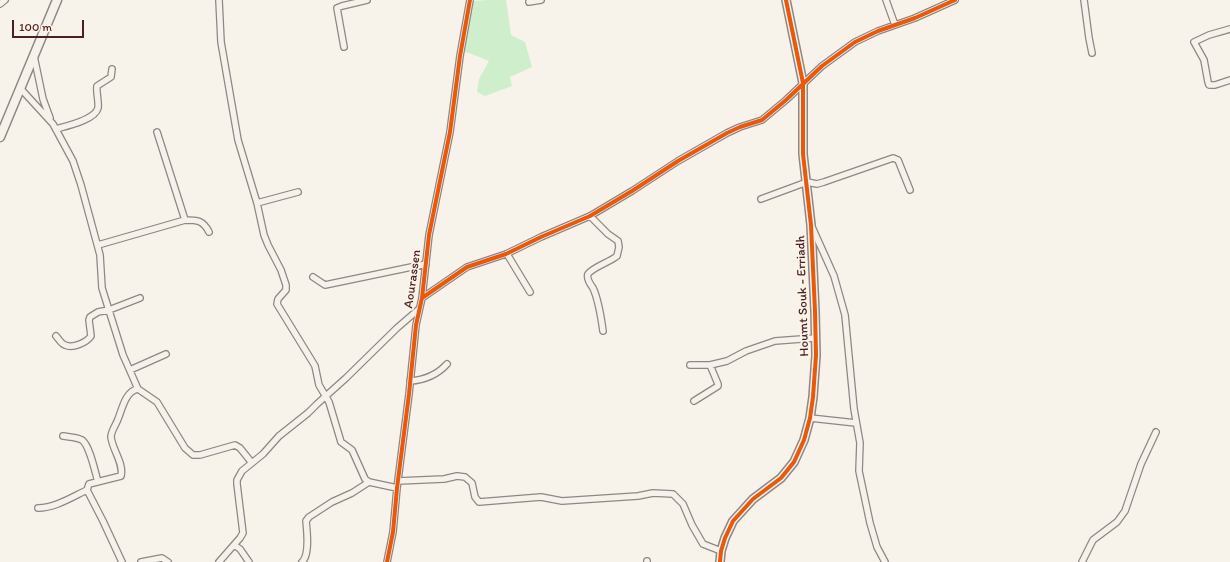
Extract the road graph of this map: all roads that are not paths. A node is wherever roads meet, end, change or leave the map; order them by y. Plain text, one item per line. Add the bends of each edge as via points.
1 (5, 0) edge
2 (57, 0) edge
3 (219, 0) edge
4 (367, 0) edge
5 (470, 0) edge
6 (541, 0) edge
7 (786, 0) edge
8 (886, 0) edge
9 (955, 0) edge
10 (1084, 0) edge
11 (529, 2) dead end
12 (0, 4) edge
13 (895, 25) junction
14 (1230, 29) edge
15 (344, 47) dead end
16 (1092, 53) dead end
17 (34, 55) junction
18 (112, 69) dead end
19 (1230, 80) edge
20 (803, 83) junction
21 (20, 88) junction
22 (55, 127) junction
23 (157, 132) dead end
24 (0, 137) edge
25 (807, 182) junction
26 (910, 190) dead end
27 (298, 192) dead end
28 (761, 199) dead end
29 (257, 203) junction
30 (590, 216) junction
31 (184, 220) junction
32 (811, 224) junction
33 (208, 232) dead end
34 (98, 245) junction
35 (507, 254) junction
36 (426, 264) junction
37 (313, 277) dead end
38 (530, 292) dead end
39 (140, 298) dead end
40 (422, 298) junction
41 (419, 309) junction
42 (109, 310) junction
43 (603, 331) dead end
44 (56, 336) dead end
45 (815, 338) junction
46 (166, 354) dead end
47 (447, 364) dead end
48 (690, 365) dead end
49 (710, 365) junction
50 (130, 370) junction
51 (410, 381) junction
52 (138, 389) junction
53 (326, 397) junction
54 (694, 401) dead end
55 (810, 418) junction
56 (856, 423) junction
57 (1156, 432) dead end
58 (63, 436) dead end
59 (252, 463) junction
60 (398, 481) junction
61 (98, 482) junction
62 (369, 482) junction
63 (397, 488) junction
64 (87, 490) junction
65 (38, 508) dead end
66 (234, 545) junction
67 (721, 551) junction
68 (122, 562) edge
69 (141, 562) edge
70 (168, 562) edge
71 (219, 562) edge
72 (249, 562) edge
73 (302, 562) edge
74 (387, 562) edge
75 (720, 562) edge
76 (885, 562) edge
77 (1082, 562) edge

1 - 12 street
2 - 17 main road
3 - 29 street via 221,42 238,140
4 - 15 street via 337,8
5 - 36 street, Aourassen
6 - 11 street
7 - 20 street, Houmt Souk - Erriadh
8 - 13 street
9 - 13 street
10 - 16 street
13 - 20 street via 855,42
14 - 19 street via 1194,42 1204,60 1209,85
17 - 21 main road
17 - 22 street via 42,99
18 - 22 street via 110,77 97,86 96,113 87,119
20 - 25 street, Houmt Souk - Erriadh
20 - 30 street via 762,120 727,133
21 - 22 street
21 - 24 main road
22 - 34 street via 75,167
23 - 31 street
25 - 26 street via 817,184 896,158
25 - 28 street
25 - 32 street, Houmt Souk - Erriadh
27 - 29 street
29 - 53 street via 268,245 286,285 286,290 277,304 315,366 318,385
30 - 35 street
30 - 43 street via 619,244 617,256 588,274
31 - 33 street via 205,224
31 - 34 street
32 - 45 street, Houmt Souk - Erriadh
32 - 56 street via 834,276 845,315
34 - 42 street via 102,266 102,288
35 - 38 street
35 - 40 street via 468,267
36 - 37 street via 325,285
36 - 40 street, Aourassen
39 - 42 street
40 - 41 street, Aourassen
41 - 51 street, Aourassen
41 - 53 street via 384,339
42 - 44 street via 90,317 92,336 86,341 72,347 63,344
42 - 50 street
45 - 49 street via 775,341 727,361
45 - 55 street, Houmt Souk - Erriadh
46 - 50 street
47 - 51 street via 440,372
48 - 49 street
49 - 54 street via 718,386
50 - 52 street
51 - 60 street, Aourassen
52 - 59 street via 157,402 181,443 193,455 235,445
52 - 61 street via 125,400 111,434 121,476
53 - 59 street via 286,429
53 - 62 street via 341,442 352,450 363,475
55 - 56 street
55 - 67 street, Houmt Souk - Erriadh via 794,462 781,478 745,506 733,521
56 - 76 street via 860,443 860,480 877,547
57 - 77 street via 1141,464 1125,511 1116,522 1093,540
58 - 61 street via 84,442
59 - 66 street via 242,471 237,480 243,533
60 - 63 street, Aourassen
60 - 67 street via 465,477 472,483 475,497 479,502 541,497 562,501 654,493 673,494 683,504 703,544
61 - 64 street via 89,484
62 - 63 street
62 - 73 street via 306,520 306,558
63 - 74 street, Aourassen
64 - 65 street via 54,505
64 - 68 street
66 - 71 street
66 - 72 street
67 - 75 street, Houmt Souk - Erriadh
69 - 70 street via 162,558

